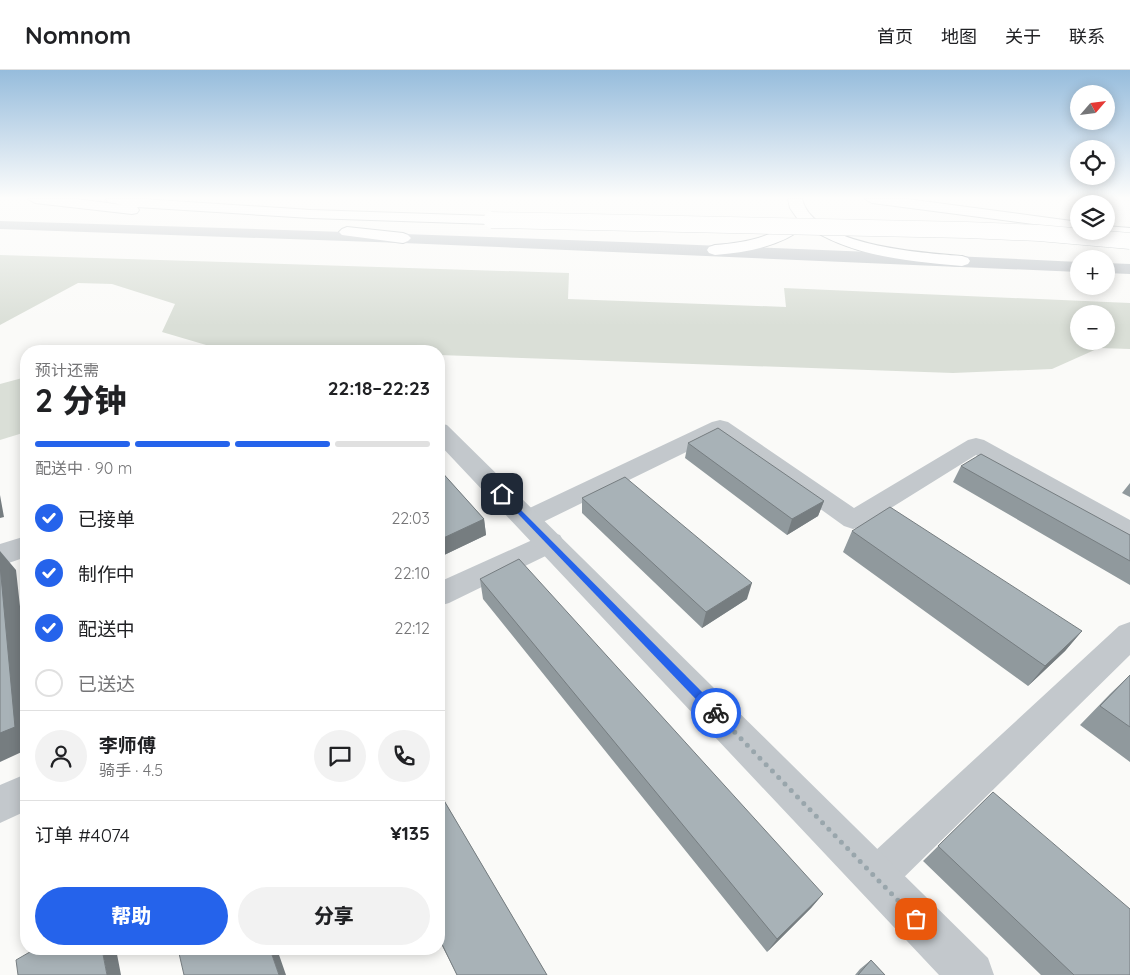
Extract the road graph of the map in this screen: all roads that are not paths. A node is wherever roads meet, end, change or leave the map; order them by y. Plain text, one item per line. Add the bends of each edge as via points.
1 (487, 241) edge
2 (768, 241) edge
3 (850, 241) edge
4 (714, 250) junction
5 (962, 261) junction
6 (1070, 262) edge
7 (1115, 263) edge
8 (1130, 264) edge
9 (1070, 267) edge
10 (1115, 268) edge
11 (1130, 269) edge
12 (445, 436) edge
13 (539, 531) junction
14 (1130, 532) edge
15 (20, 548) edge
16 (0, 555) edge
17 (445, 591) edge
18 (1130, 635) edge
19 (20, 795) edge
20 (0, 804) edge
21 (876, 877) junction
22 (971, 975) edge

1 - 4 street
2 - 4 highway
3 - 5 highway via 904,255
4 - 5 street
5 - 6 street
5 - 9 street
7 - 8 street
10 - 11 street
12 - 13 street
13 - 14 street via 720,427 853,520 976,445
13 - 17 street
13 - 21 street
15 - 16 street
18 - 21 street
19 - 20 street
21 - 22 street

